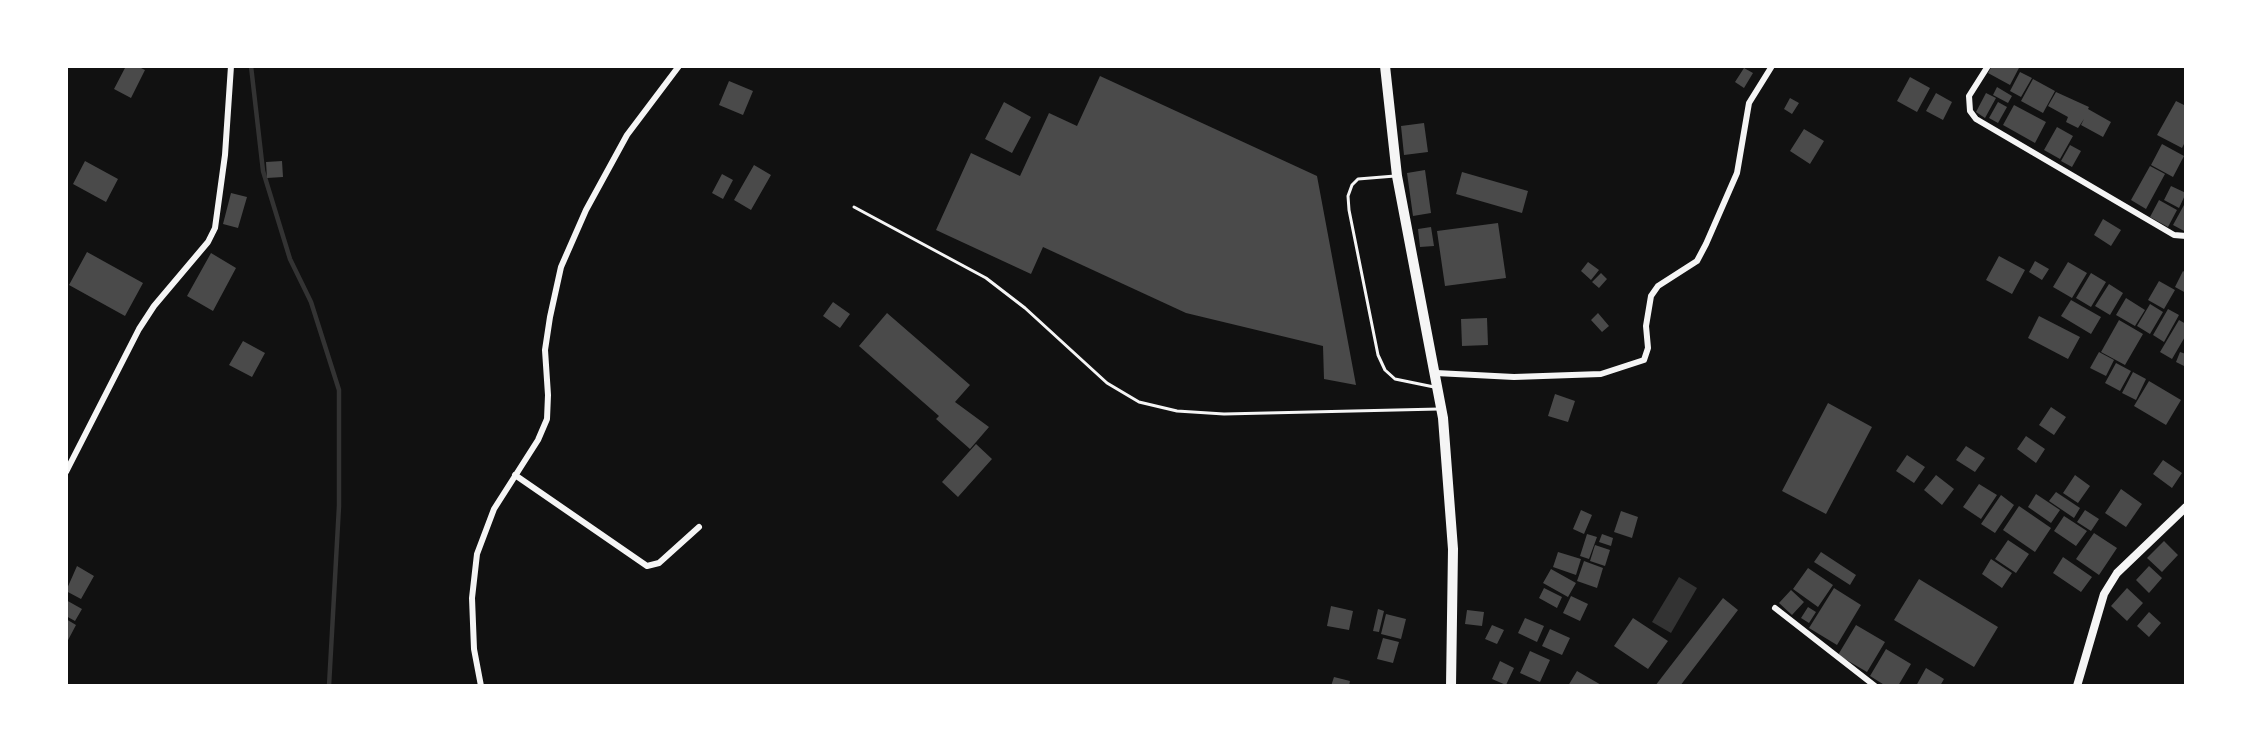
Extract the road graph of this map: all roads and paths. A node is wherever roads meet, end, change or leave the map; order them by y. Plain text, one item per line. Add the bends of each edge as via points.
1 (231, 66) edge
2 (679, 66) edge
3 (1385, 66) edge
4 (1772, 66) edge
5 (1988, 66) edge
6 (1397, 176) junction
7 (854, 207) dead end
8 (2186, 236) edge
9 (1436, 373) junction
10 (1439, 388) junction
11 (1442, 409) junction
12 (66, 472) edge
13 (515, 475) junction
14 (2186, 507) edge
15 (699, 528) dead end
16 (1775, 608) dead end
17 (481, 686) edge
18 (1451, 686) edge
19 (1875, 686) edge
20 (2077, 686) edge

1 - 12 street via 215,228 139,330
2 - 13 street via 627,135 586,210 561,267 545,350 547,419
3 - 6 main road
4 - 9 street via 1749,103 1737,173 1706,244 1697,261 1658,286 1651,296 1644,360 1601,374 1514,377
5 - 8 street via 1970,96 1970,111 1976,119 2174,235
6 - 9 main road
6 - 10 lane via 1358,178 1348,196 1349,210 1378,355 1385,370 1395,379
7 - 11 lane via 986,278 1107,382 1140,402 1177,411 1224,414
9 - 10 main road
10 - 11 main road
11 - 18 main road via 1453,549
13 - 15 street via 647,566 659,563
13 - 17 street via 494,509 477,554 472,598 474,649
14 - 20 street via 2117,573 2104,594
16 - 19 street

